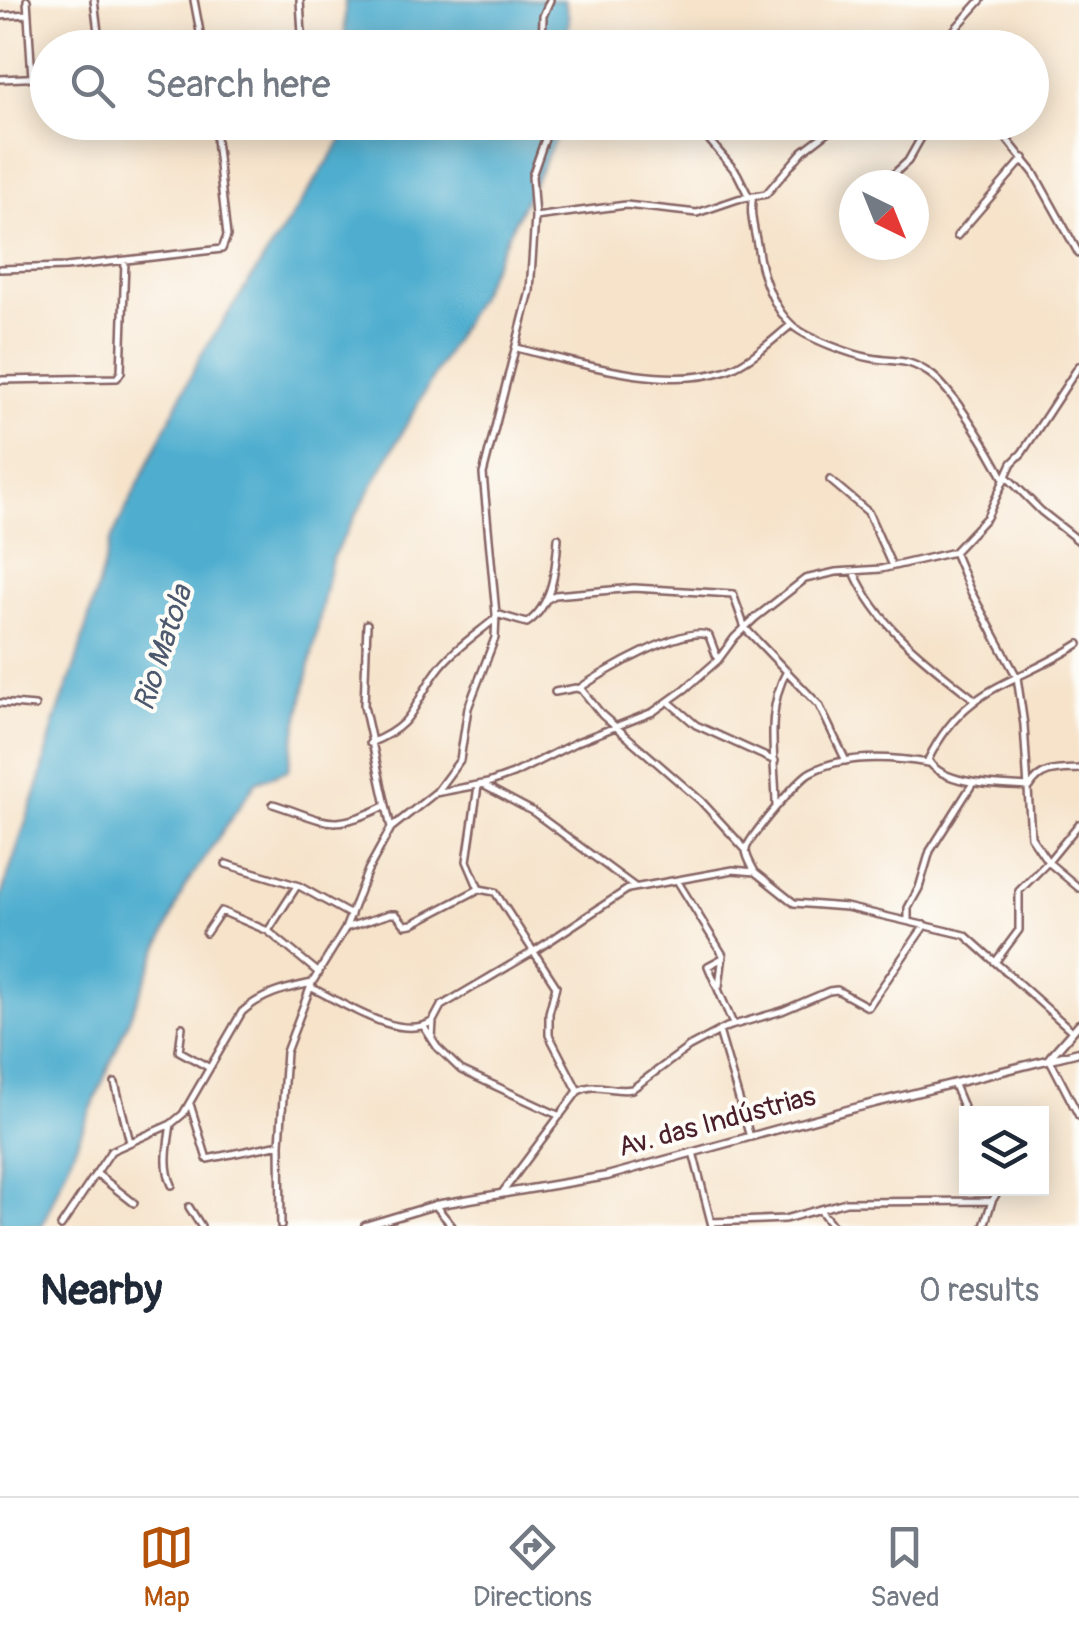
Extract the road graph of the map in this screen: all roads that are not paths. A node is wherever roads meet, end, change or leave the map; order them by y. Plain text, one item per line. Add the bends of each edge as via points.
1 (27, 0) edge
2 (94, 0) edge
3 (194, 0) edge
4 (300, 0) edge
5 (550, 0) edge
6 (981, 0) edge
7 (27, 14) junction
8 (0, 16) edge
9 (98, 30) edge
10 (200, 30) edge
11 (302, 30) edge
12 (543, 30) edge
13 (956, 30) edge
14 (30, 52) edge
15 (30, 78) edge
16 (0, 79) edge
17 (216, 140) edge
18 (545, 140) edge
19 (709, 140) edge
20 (817, 140) edge
21 (920, 140) edge
22 (1009, 140) edge
23 (1024, 158) junction
24 (898, 170) edge
25 (751, 196) junction
26 (535, 217) junction
27 (957, 236) dead end
28 (1079, 254) edge
29 (125, 261) junction
30 (0, 270) edge
31 (792, 325) junction
32 (517, 348) junction
33 (1079, 366) edge
34 (0, 380) edge
35 (830, 480) dead end
36 (1006, 480) junction
37 (558, 538) dead end
38 (1079, 542) edge
39 (954, 552) junction
40 (892, 566) junction
41 (854, 571) junction
42 (546, 600) junction
43 (496, 616) junction
44 (367, 624) dead end
45 (744, 628) junction
46 (1079, 644) edge
47 (718, 660) junction
48 (787, 672) junction
49 (1018, 677) junction
50 (580, 688) junction
51 (555, 692) dead end
52 (974, 698) junction
53 (0, 702) edge
54 (668, 702) junction
55 (35, 706) dead end
56 (619, 728) junction
57 (370, 743) junction
58 (775, 760) junction
59 (846, 761) junction
60 (928, 763) junction
61 (1079, 769) edge
62 (973, 784) junction
63 (480, 785) junction
64 (1030, 788) junction
65 (436, 793) junction
66 (273, 804) dead end
67 (385, 806) junction
68 (776, 807) junction
69 (1079, 824) edge
70 (391, 828) junction
71 (746, 850) junction
72 (1048, 862) junction
73 (226, 864) dead end
74 (755, 872) junction
75 (678, 882) junction
76 (297, 886) junction
77 (635, 887) junction
78 (1079, 888) edge
79 (479, 889) junction
80 (351, 915) junction
81 (908, 921) junction
82 (926, 925) junction
83 (346, 928) junction
84 (268, 932) junction
85 (206, 933) dead end
86 (536, 950) junction
87 (723, 957) junction
88 (996, 961) junction
89 (318, 973) junction
90 (311, 985) junction
91 (719, 986) junction
92 (433, 1021) junction
93 (733, 1024) junction
94 (1079, 1024) edge
95 (182, 1027) dead end
96 (424, 1027) junction
97 (719, 1031) junction
98 (1072, 1031) junction
99 (432, 1038) junction
100 (1079, 1052) edge
101 (1048, 1058) junction
102 (208, 1067) junction
103 (116, 1083) dead end
104 (954, 1084) junction
105 (578, 1091) junction
106 (190, 1104) junction
107 (963, 1106) edge
108 (560, 1116) junction
109 (1079, 1116) edge
110 (170, 1124) junction
111 (750, 1137) junction
112 (130, 1142) junction
113 (280, 1144) junction
114 (693, 1152) junction
115 (97, 1174) junction
116 (172, 1186) dead end
117 (502, 1193) junction
118 (995, 1196) edge
119 (992, 1201) junction
120 (134, 1204) dead end
121 (435, 1205) junction
122 (189, 1207) dead end
123 (820, 1210) junction
124 (378, 1224) edge
125 (712, 1224) edge
126 (61, 1226) edge
127 (201, 1226) edge
128 (281, 1226) edge
129 (366, 1226) edge
130 (452, 1226) edge
131 (833, 1226) edge
132 (984, 1226) edge

1 - 7 street
2 - 9 street
3 - 10 street
4 - 11 street
5 - 12 street
6 - 13 street
7 - 8 street
7 - 14 street
15 - 16 street
17 - 29 street via 227,236 222,249
18 - 26 street via 532,176
19 - 25 street
20 - 25 street via 770,193
21 - 24 street
22 - 23 street
23 - 27 street
23 - 28 street
25 - 26 street via 697,213 626,205
25 - 31 street via 761,269
26 - 32 street via 530,292
29 - 30 street
29 - 34 street via 117,378
31 - 32 street via 742,363 702,376 648,375
31 - 36 street via 854,354 908,360 934,376
32 - 43 street via 483,474
33 - 36 street
35 - 40 street via 868,512
36 - 38 street
36 - 39 street via 987,518
37 - 42 street
39 - 40 street
39 - 49 street
40 - 41 street
41 - 45 street via 805,580
41 - 52 street via 898,636
42 - 43 street via 526,623
42 - 45 street via 634,588 729,593
43 - 57 street via 439,668 413,713 392,734
43 - 65 street via 460,760
44 - 57 street via 363,700
45 - 47 street
45 - 48 street
46 - 49 street
47 - 50 street via 709,636 697,633 629,657
47 - 54 street
48 - 58 street via 776,693
48 - 59 street via 819,705
49 - 52 street
49 - 64 street
50 - 51 street
50 - 56 street
52 - 60 street
53 - 55 street
54 - 56 street
54 - 58 street via 696,726
56 - 63 street
56 - 71 street
57 - 67 street
58 - 68 street
59 - 60 street
59 - 68 street via 809,772
60 - 62 street
61 - 64 street via 1048,771
62 - 64 street
62 - 81 street via 930,852
63 - 65 street
63 - 77 street via 532,811
63 - 79 street via 467,863
64 - 72 street via 1029,827
65 - 70 street
66 - 67 street via 331,824
67 - 70 street
68 - 71 street
69 - 72 street
70 - 80 street
71 - 74 street
72 - 78 street
72 - 88 street via 1018,891 1019,930
73 - 76 street
74 - 75 street
74 - 81 street via 788,901
75 - 77 street
75 - 87 street
76 - 80 street
76 - 84 street
77 - 86 street
79 - 83 street via 412,924 390,914
79 - 86 street via 495,892
80 - 83 street
81 - 82 street
82 - 88 street via 965,936
82 - 93 street via 868,1007 828,991
83 - 89 street
84 - 85 street via 221,911
84 - 89 street
86 - 92 street via 442,1006
86 - 105 street via 557,988 549,1035
87 - 91 street
87 - 91 street via 708,966
88 - 98 street
89 - 90 street
90 - 96 street via 397,1028
90 - 102 street via 254,1001
90 - 113 street via 286,1052
91 - 93 street
92 - 96 street
92 - 99 street
93 - 97 street
94 - 98 street
95 - 102 street via 179,1051
96 - 99 street
97 - 105 street via 632,1088
97 - 111 street
98 - 101 street
99 - 108 street via 465,1073
100 - 101 street, Av. das Indústrias
101 - 104 street, Av. das Indústrias
101 - 109 street
102 - 106 street
103 - 112 street
104 - 107 street
104 - 111 street, Av. das Indústrias
105 - 108 street
106 - 110 street
106 - 113 street via 206,1159
108 - 117 street
110 - 112 street
110 - 116 street
111 - 114 street, Av. das Indústrias
112 - 115 street via 111,1151
113 - 128 street
114 - 117 street, Av. das Indústrias via 607,1176
114 - 125 street
115 - 120 street
115 - 126 street
117 - 121 street, Av. das Indústrias
118 - 119 street
119 - 123 street via 846,1202
119 - 132 street
121 - 124 street, Av. das Indústrias
121 - 130 street
122 - 127 street
123 - 125 street
123 - 131 street
124 - 129 street, Av. das Indústrias

